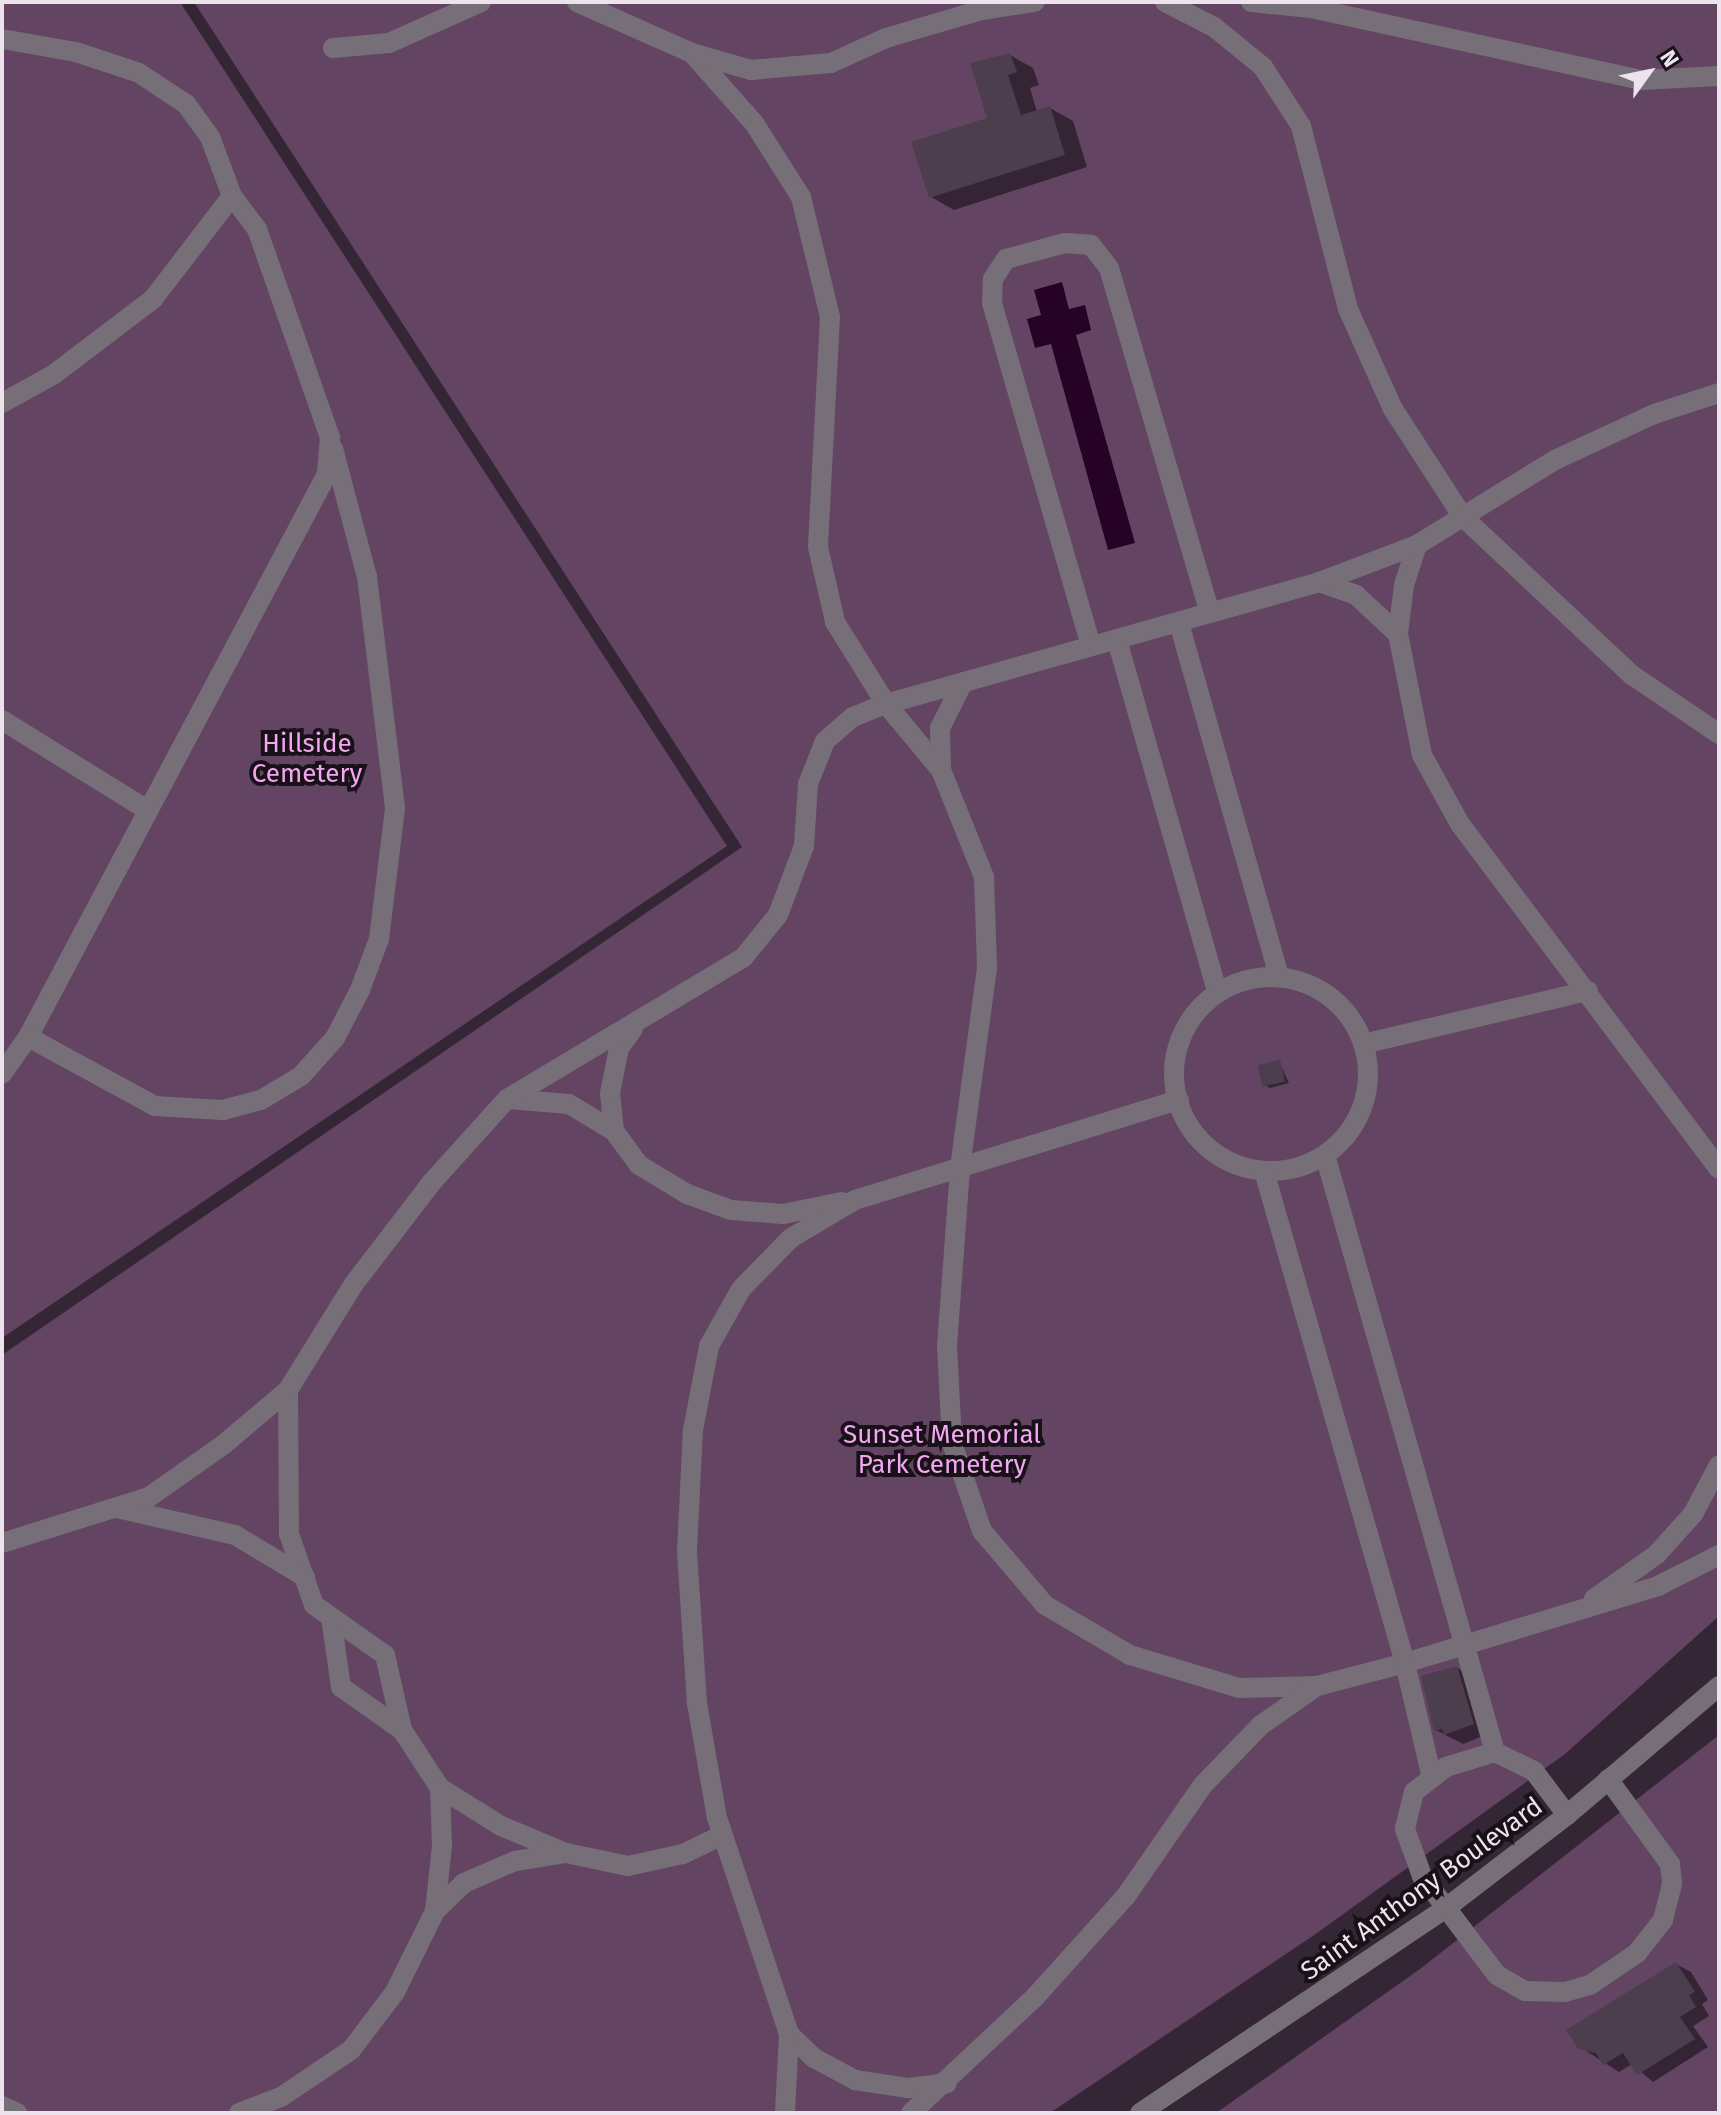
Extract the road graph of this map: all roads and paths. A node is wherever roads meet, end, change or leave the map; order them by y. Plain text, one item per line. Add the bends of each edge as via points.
1 (481, 2) edge
2 (577, 2) edge
3 (1034, 2) edge
4 (1165, 2) edge
5 (1251, 2) edge
6 (2, 39) edge
7 (333, 48) dead end
8 (692, 53) junction
9 (1719, 76) edge
10 (232, 196) junction
11 (1719, 393) edge
12 (2, 403) edge
13 (330, 437) junction
14 (1463, 517) junction
15 (1417, 545) junction
16 (1319, 582) junction
17 (1210, 613) junction
18 (1179, 623) junction
19 (1398, 634) junction
20 (1117, 640) junction
21 (1091, 646) junction
22 (963, 682) junction
23 (886, 704) junction
24 (2, 720) edge
25 (1719, 734) edge
26 (941, 770) junction
27 (147, 810) junction
28 (1279, 976) junction
29 (1588, 991) junction
30 (1217, 992) junction
31 (636, 1025) junction
32 (28, 1037) junction
33 (1363, 1044) junction
34 (2, 1074) edge
35 (507, 1099) junction
36 (1179, 1100) junction
37 (614, 1131) junction
38 (1325, 1155) junction
39 (960, 1169) junction
40 (1719, 1169) edge
41 (1264, 1171) junction
42 (855, 1200) junction
43 (288, 1390) junction
44 (1719, 1465) edge
45 (113, 1507) junction
46 (2, 1543) edge
47 (1719, 1555) edge
48 (305, 1577) junction
49 (1581, 1609) junction
50 (331, 1617) junction
51 (1462, 1645) junction
52 (1405, 1663) junction
53 (1317, 1686) junction
54 (1719, 1686) edge
55 (402, 1730) junction
56 (1495, 1752) junction
57 (1432, 1778) junction
58 (1608, 1779) junction
59 (440, 1788) junction
60 (1567, 1815) junction
61 (722, 1835) junction
62 (566, 1853) junction
63 (1446, 1908) junction
64 (435, 1911) junction
65 (789, 2034) junction
66 (947, 2083) junction
67 (2, 2106) edge
68 (17, 2113) edge
69 (239, 2113) edge
70 (785, 2113) edge
71 (911, 2113) edge
72 (1140, 2113) edge

1 - 7 street via 389,43
2 - 8 street
3 - 8 street via 886,38 831,63 751,70
4 - 14 street via 1214,27 1263,67 1301,126 1348,309 1393,409
5 - 9 street via 1311,8 1641,80
6 - 10 street via 76,52 139,73 186,104 210,137
8 - 23 street via 754,123 801,197 830,317 818,547 835,622
10 - 12 street via 153,299 53,375
10 - 13 street via 257,229
11 - 14 street via 1654,414 1555,460
13 - 27 street via 327,474
13 - 32 street via 367,577 395,808 379,939 360,990 335,1038 301,1076 261,1100 223,1110 155,1106
14 - 15 street
14 - 25 street via 1632,675
15 - 16 street
15 - 19 street via 1404,585
16 - 17 street
16 - 19 street via 1356,595
17 - 18 street
17 - 21 street via 1109,268 1091,245 1050,247 1006,259 993,279 992,303
18 - 20 street
18 - 28 street
19 - 29 street via 1422,755 1460,824
20 - 21 street
20 - 30 street
21 - 22 street
22 - 23 street
22 - 26 street via 940,728
23 - 26 street
23 - 31 street via 853,717 825,741 808,784 804,846 778,915 743,958
24 - 27 street
26 - 39 street via 984,877 987,968
27 - 32 street
28 - 30 street via 1243,980
28 - 33 street via 1308,984 1336,1002
29 - 33 street
29 - 40 street
30 - 36 street via 1181,1035 1173,1081
31 - 35 street
31 - 37 street via 619,1048 613,1078
32 - 34 street
33 - 38 street via 1368,1063 1363,1106
35 - 37 street via 569,1104
35 - 43 street via 432,1182 353,1285
36 - 39 street
36 - 41 street via 1185,1120 1205,1146 1230,1163
37 - 42 street via 639,1165 687,1194 731,1210 783,1214
38 - 41 street via 1293,1169
38 - 51 street
39 - 42 street
39 - 53 street via 947,1346 952,1443 982,1531 1045,1605 1130,1655 1239,1688
41 - 52 street
42 - 61 street via 781,1248 741,1289 709,1346 693,1430 687,1551 697,1703
43 - 45 street via 149,1497
43 - 48 street via 289,1534
44 - 49 street via 1693,1514 1657,1554
45 - 46 street
45 - 48 street via 235,1535
47 - 49 street via 1658,1586
48 - 50 street via 314,1605
49 - 51 street
50 - 55 street via 385,1655
50 - 55 street via 341,1687
51 - 52 street
51 - 56 street
52 - 53 street
52 - 57 street
53 - 66 street via 1261,1725 1203,1785 1126,1896
54 - 58 street, Saint Anthony Boulevard
55 - 59 street
56 - 57 street via 1446,1767
56 - 60 street via 1534,1771
57 - 63 street via 1414,1792 1405,1829 1422,1876
58 - 60 street, Saint Anthony Boulevard
58 - 63 street via 1670,1864 1672,1883 1663,1920 1637,1953 1590,1985 1565,1992 1525,1991 1497,1975
59 - 62 street via 501,1826
59 - 64 street via 442,1846
60 - 63 street, Saint Anthony Boulevard
61 - 62 street via 683,1854 628,1866
61 - 65 street
62 - 64 street via 515,1861 464,1883
63 - 72 street, Saint Anthony Boulevard via 1289,2018
64 - 69 street via 395,1992 351,2050 281,2097
65 - 66 street via 814,2058 855,2080 908,2088
65 - 70 street
66 - 71 street
67 - 68 street

